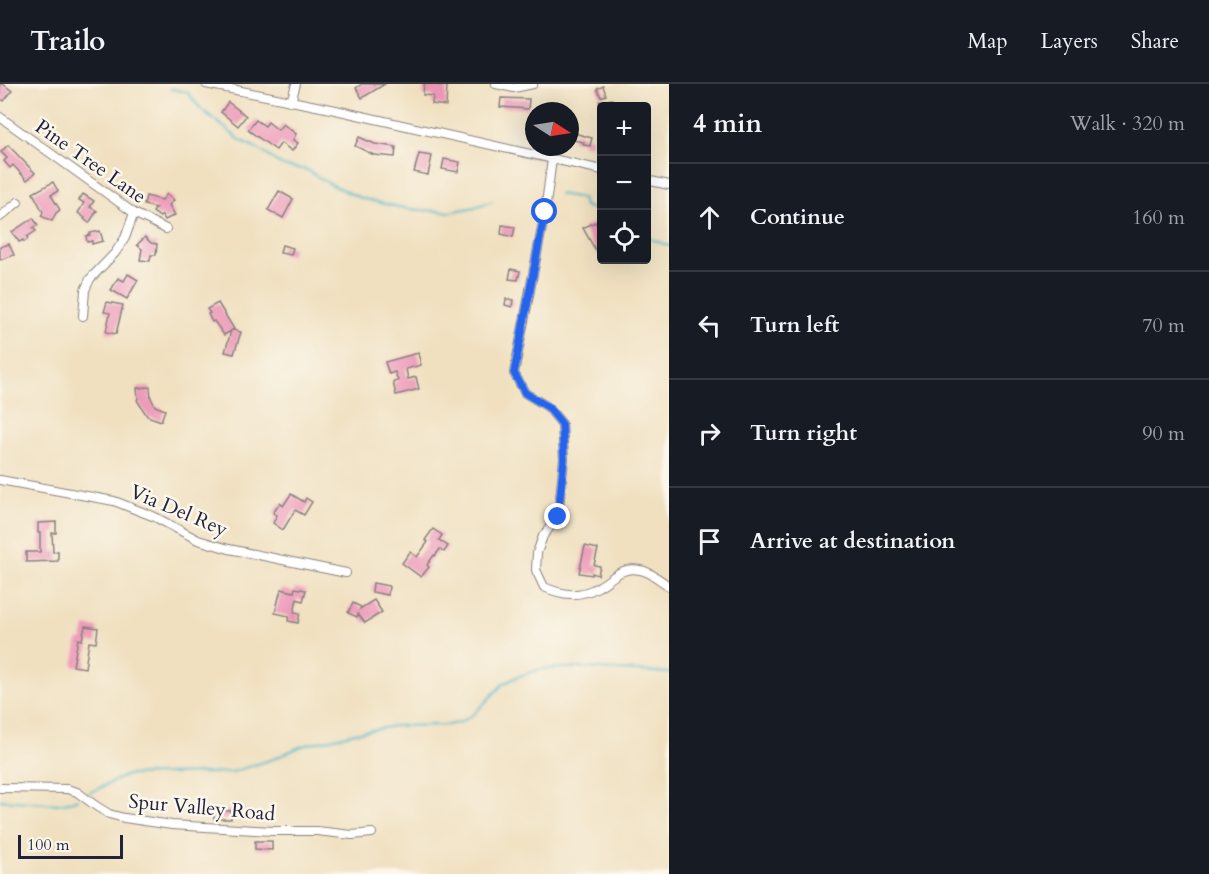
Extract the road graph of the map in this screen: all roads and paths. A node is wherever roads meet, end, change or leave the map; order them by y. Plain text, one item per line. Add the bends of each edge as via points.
1 (206, 84) edge
2 (296, 84) edge
3 (496, 84) edge
4 (533, 84) edge
5 (291, 102) junction
6 (0, 117) edge
7 (552, 159) junction
8 (597, 169) edge
9 (651, 181) edge
10 (669, 185) edge
11 (18, 202) dead end
12 (134, 213) junction
13 (0, 218) edge
14 (166, 229) dead end
15 (83, 316) dead end
16 (0, 480) edge
17 (346, 573) dead end
18 (669, 586) edge
19 (0, 788) edge
20 (372, 833) dead end

1 - 5 street
2 - 5 street
3 - 4 street via 514,88
5 - 7 street
6 - 12 street, Pine Tree Lane
7 - 8 street
7 - 18 street via 514,373 525,393 548,407 562,424 564,459 558,517 543,536 536,570 544,587 559,594 580,594 627,570 642,570
9 - 10 street
11 - 13 street
12 - 14 street, Pine Tree Lane
12 - 15 street via 125,238 90,279
16 - 17 street, Via Del Rey via 114,501 198,540
19 - 20 street, Spur Valley Road via 67,789 109,814 172,825

